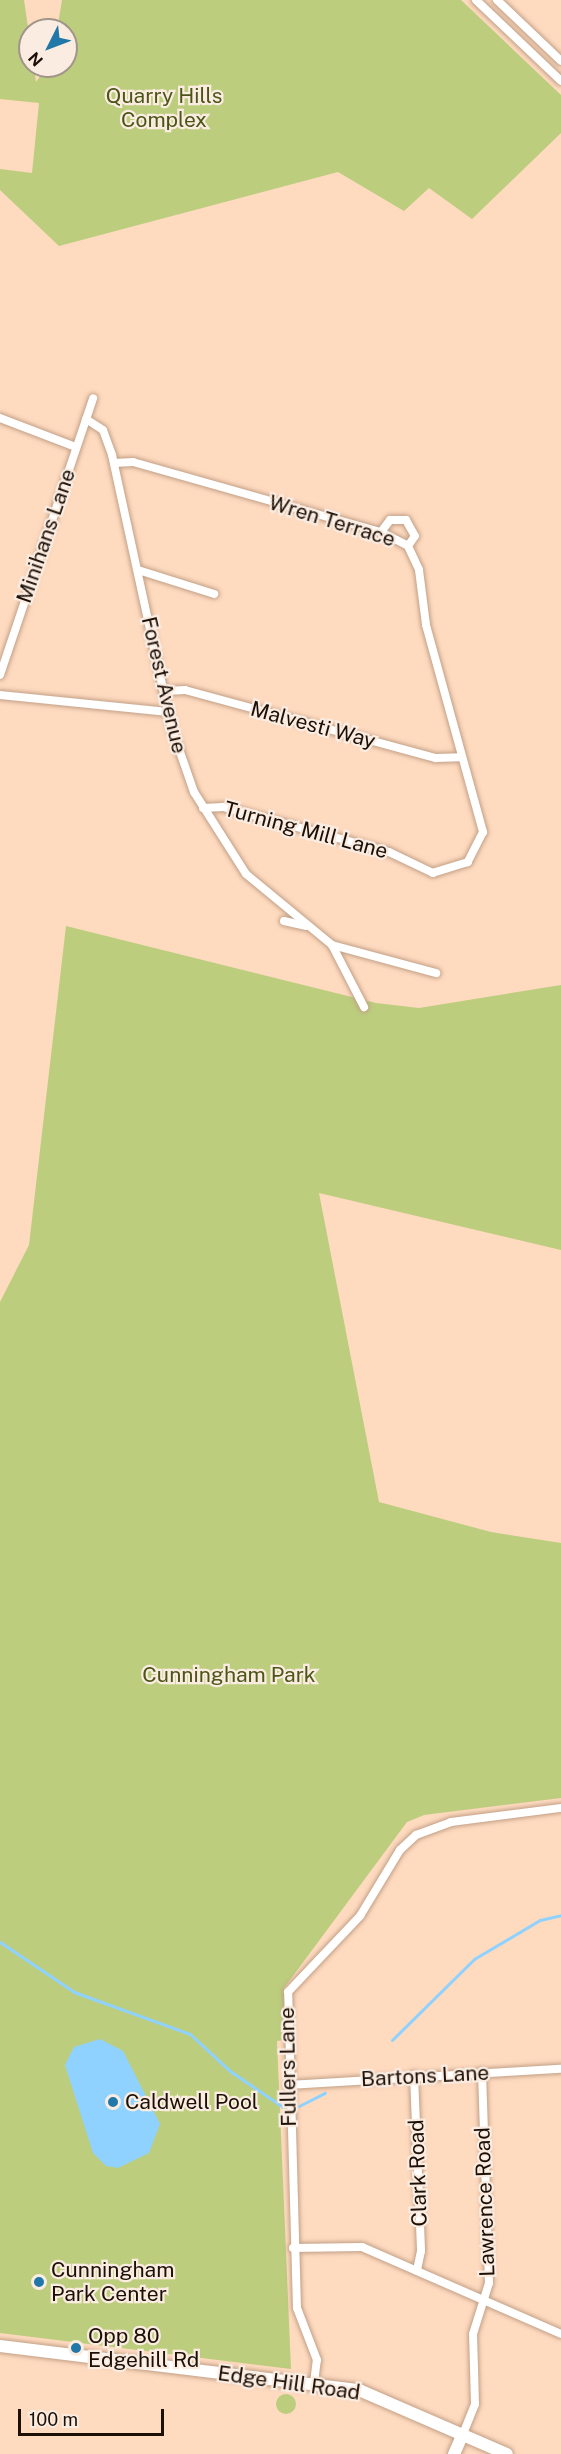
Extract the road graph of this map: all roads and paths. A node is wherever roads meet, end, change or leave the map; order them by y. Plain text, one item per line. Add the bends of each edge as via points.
1 (476, 0) edge
2 (497, 0) edge
3 (561, 61) edge
4 (561, 81) edge
5 (93, 398) dead end
6 (0, 418) edge
7 (86, 419) junction
8 (76, 447) junction
9 (114, 463) junction
10 (381, 532) junction
11 (408, 546) junction
12 (138, 570) junction
13 (214, 594) dead end
14 (0, 675) edge
15 (165, 691) junction
16 (0, 695) edge
17 (168, 712) junction
18 (460, 757) junction
19 (203, 808) junction
20 (284, 921) dead end
21 (308, 927) junction
22 (332, 945) junction
23 (436, 973) dead end
24 (364, 1007) dead end
25 (561, 1808) edge
26 (561, 2069) edge
27 (482, 2073) junction
28 (414, 2075) junction
29 (288, 2085) junction
30 (293, 2248) junction
31 (417, 2270) junction
32 (485, 2300) junction
33 (561, 2334) edge
34 (0, 2346) edge
35 (314, 2383) junction
36 (463, 2434) junction
37 (454, 2454) edge
38 (507, 2454) edge

1 - 4 street
2 - 3 street
5 - 7 street, Minihans Lane
6 - 8 street
7 - 8 street, Minihans Lane
7 - 9 street, Forest Avenue via 103,430
8 - 14 street, Minihans Lane
9 - 10 street, Wren Terrace via 133,462
9 - 12 street, Forest Avenue
10 - 11 street, Wren Terrace
10 - 11 street via 390,520 406,520 415,536
11 - 18 street, Wren Terrace via 419,570 426,625
12 - 13 street
12 - 15 street, Forest Avenue
15 - 17 street, Forest Avenue
15 - 18 street, Malvesti Way via 185,690 435,758
16 - 17 street
17 - 19 street, Forest Avenue via 181,761
18 - 19 street, Turning Mill Lane via 483,832 473,857 445,873 223,807
19 - 21 street, Forest Avenue via 246,874
20 - 21 street
21 - 22 street, Forest Avenue
22 - 23 street
22 - 24 street, Forest Avenue
25 - 29 street, Fullers Lane via 441,1824 406,1844 360,1916 288,1992
26 - 27 street, Bartons Lane
27 - 28 street, Bartons Lane
27 - 32 street, Lawrence Road via 489,2283
28 - 29 street, Bartons Lane
28 - 31 street, Clark Road via 421,2251
29 - 30 street, Fullers Lane
30 - 31 street via 357,2246
30 - 35 street, Fullers Lane via 299,2318 317,2360
31 - 32 street
32 - 33 street
32 - 36 street, Lawrence Road via 473,2334 475,2404
34 - 35 street, Edge Hill Road
35 - 36 street, Edge Hill Road via 368,2393
36 - 37 street
36 - 38 street, Edge Hill Road

